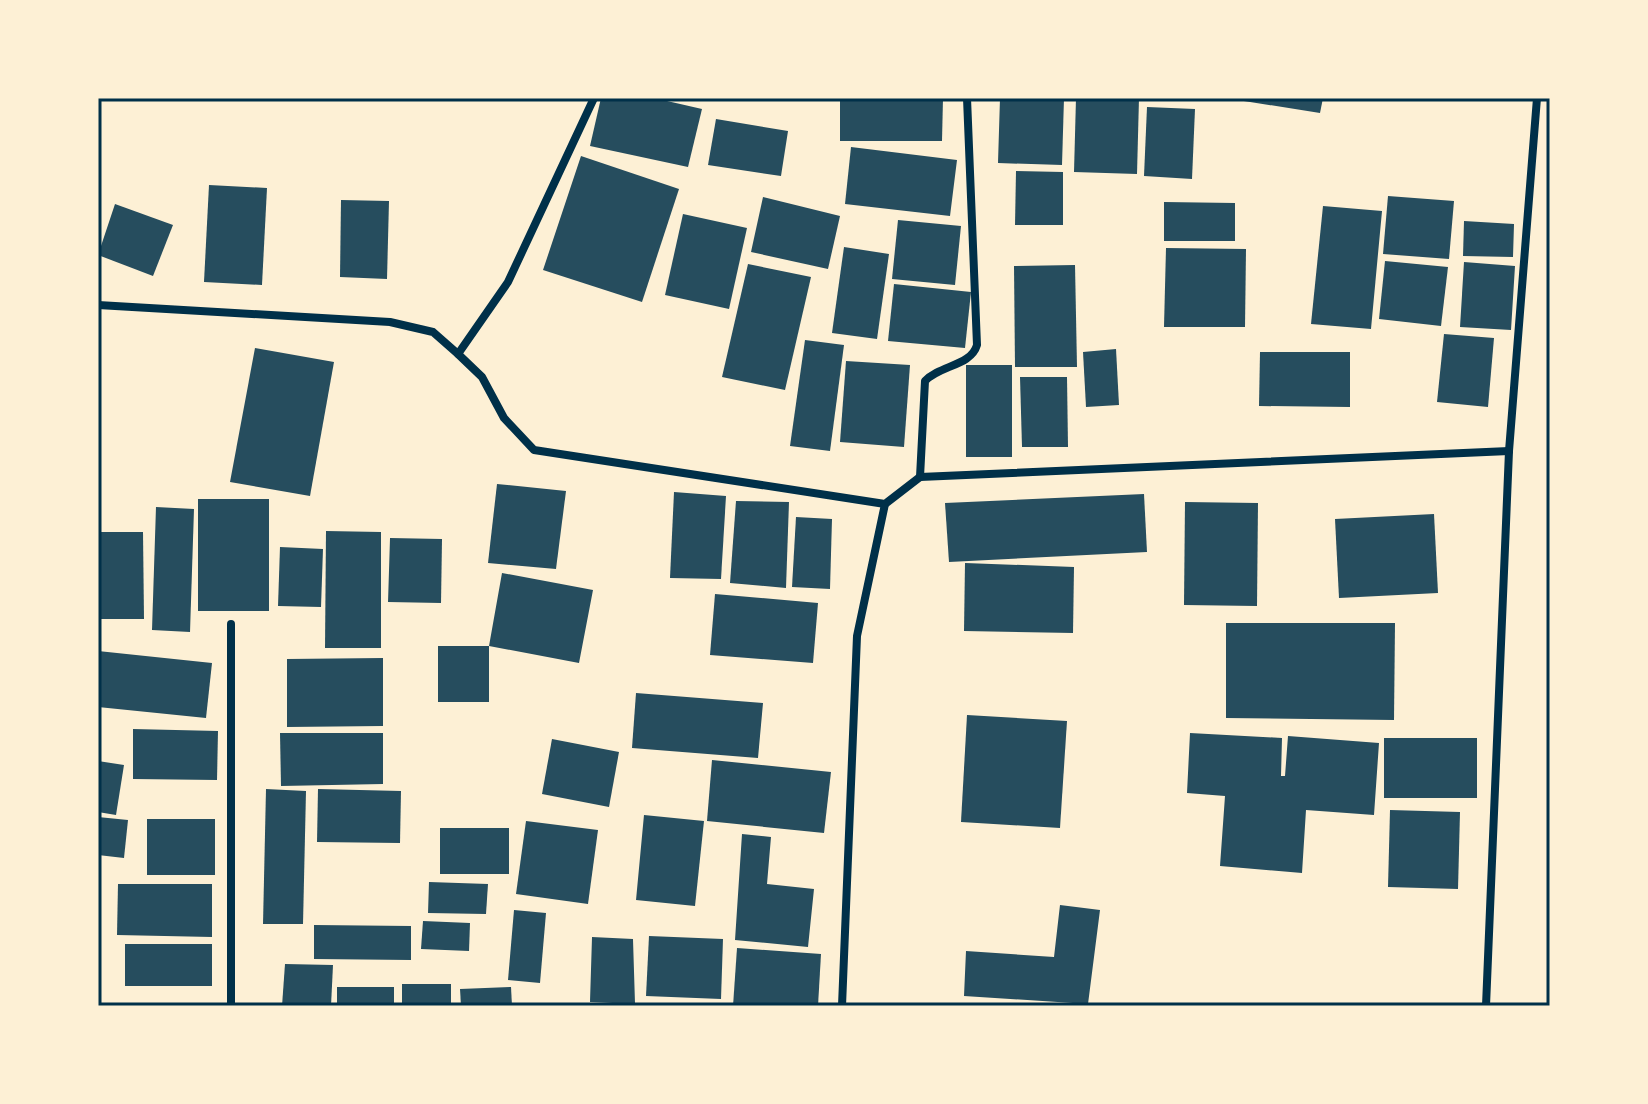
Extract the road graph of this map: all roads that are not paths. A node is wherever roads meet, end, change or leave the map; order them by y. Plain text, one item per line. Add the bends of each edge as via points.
1 (594, 98) edge
2 (967, 98) edge
3 (1537, 98) edge
4 (98, 305) edge
5 (458, 354) junction
6 (1509, 451) junction
7 (920, 477) junction
8 (885, 504) junction
9 (231, 624) dead end
10 (231, 1006) edge
11 (842, 1006) edge
12 (1486, 1006) edge

1 - 5 street via 508,282
2 - 7 street via 977,345 968,359 936,369 925,381
3 - 6 street
4 - 5 street via 390,322 433,332
5 - 8 street via 482,377 504,418 534,450
6 - 7 street
6 - 12 street
7 - 8 street
8 - 11 street via 857,636
9 - 10 street

